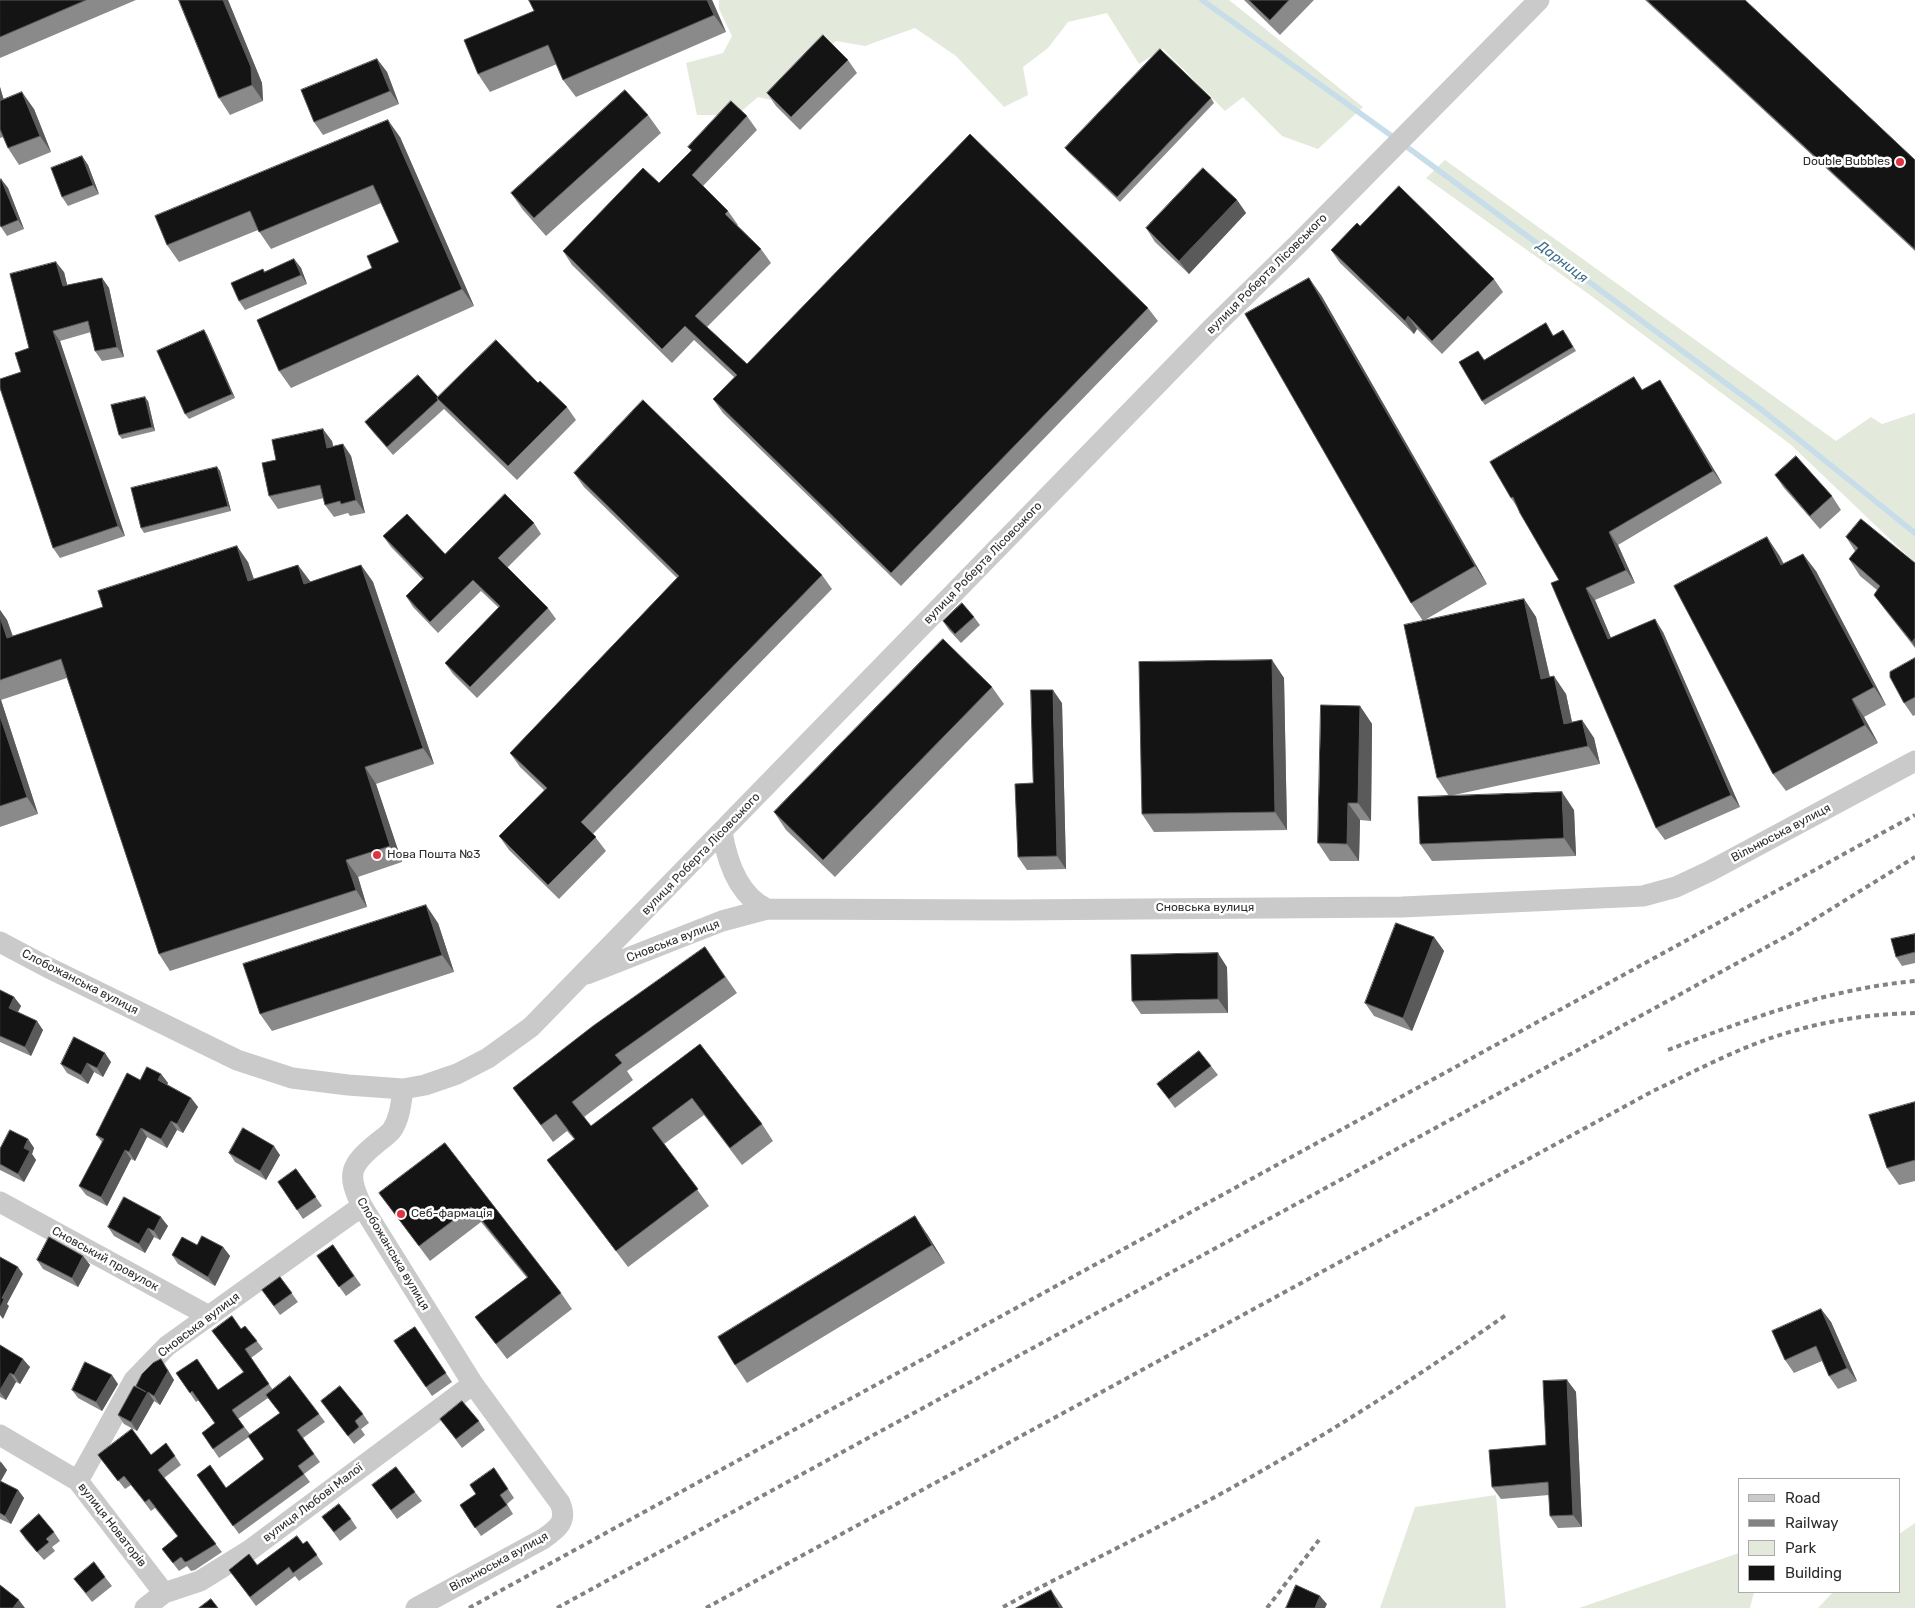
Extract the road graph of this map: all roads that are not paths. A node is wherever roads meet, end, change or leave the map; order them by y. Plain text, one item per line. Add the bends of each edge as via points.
1 (1539, 0) edge
2 (1915, 761) edge
3 (722, 832) junction
4 (1643, 896) joint
5 (767, 909) junction
6 (0, 942) edge
7 (580, 977) junction
8 (403, 1089) junction
9 (0, 1202) edge
10 (362, 1206) junction
11 (209, 1316) junction
12 (472, 1384) junction
13 (0, 1435) edge
14 (78, 1481) junction
15 (560, 1503) joint
16 (164, 1593) junction
17 (145, 1608) edge
18 (416, 1608) edge

1 - 3 street, вулиця Роберта Лісовського via 1132,410
2 - 4 street, Вільнюська вулиця via 1710,871 1676,887
3 - 5 street via 728,859 741,885 755,904
3 - 7 street, вулиця Роберта Лісовського
4 - 5 street, Сновська вулиця via 1402,907
5 - 7 street, Сновська вулиця via 722,921
6 - 8 street, Слобожанська вулиця via 237,1060 292,1078
7 - 8 street, вулиця Роберта Лісовського via 531,1027 488,1058 457,1074
8 - 10 street, Слобожанська вулиця via 398,1117 391,1132 359,1157 352,1175 354,1191
9 - 11 street, Сновський провулок
10 - 11 street, Сновська вулиця
10 - 12 street, Слобожанська вулиця
11 - 14 street, Сновська вулиця via 167,1346 134,1380
12 - 15 street, Слобожанська вулиця
12 - 16 street, вулиця Любові Малої via 250,1550 200,1582
13 - 14 street, вулиця Новаторів
14 - 16 street, вулиця Новаторів
15 - 18 street, Вільнюська вулиця via 563,1516 558,1528 543,1539
16 - 17 street, вулиця Любові Малої

